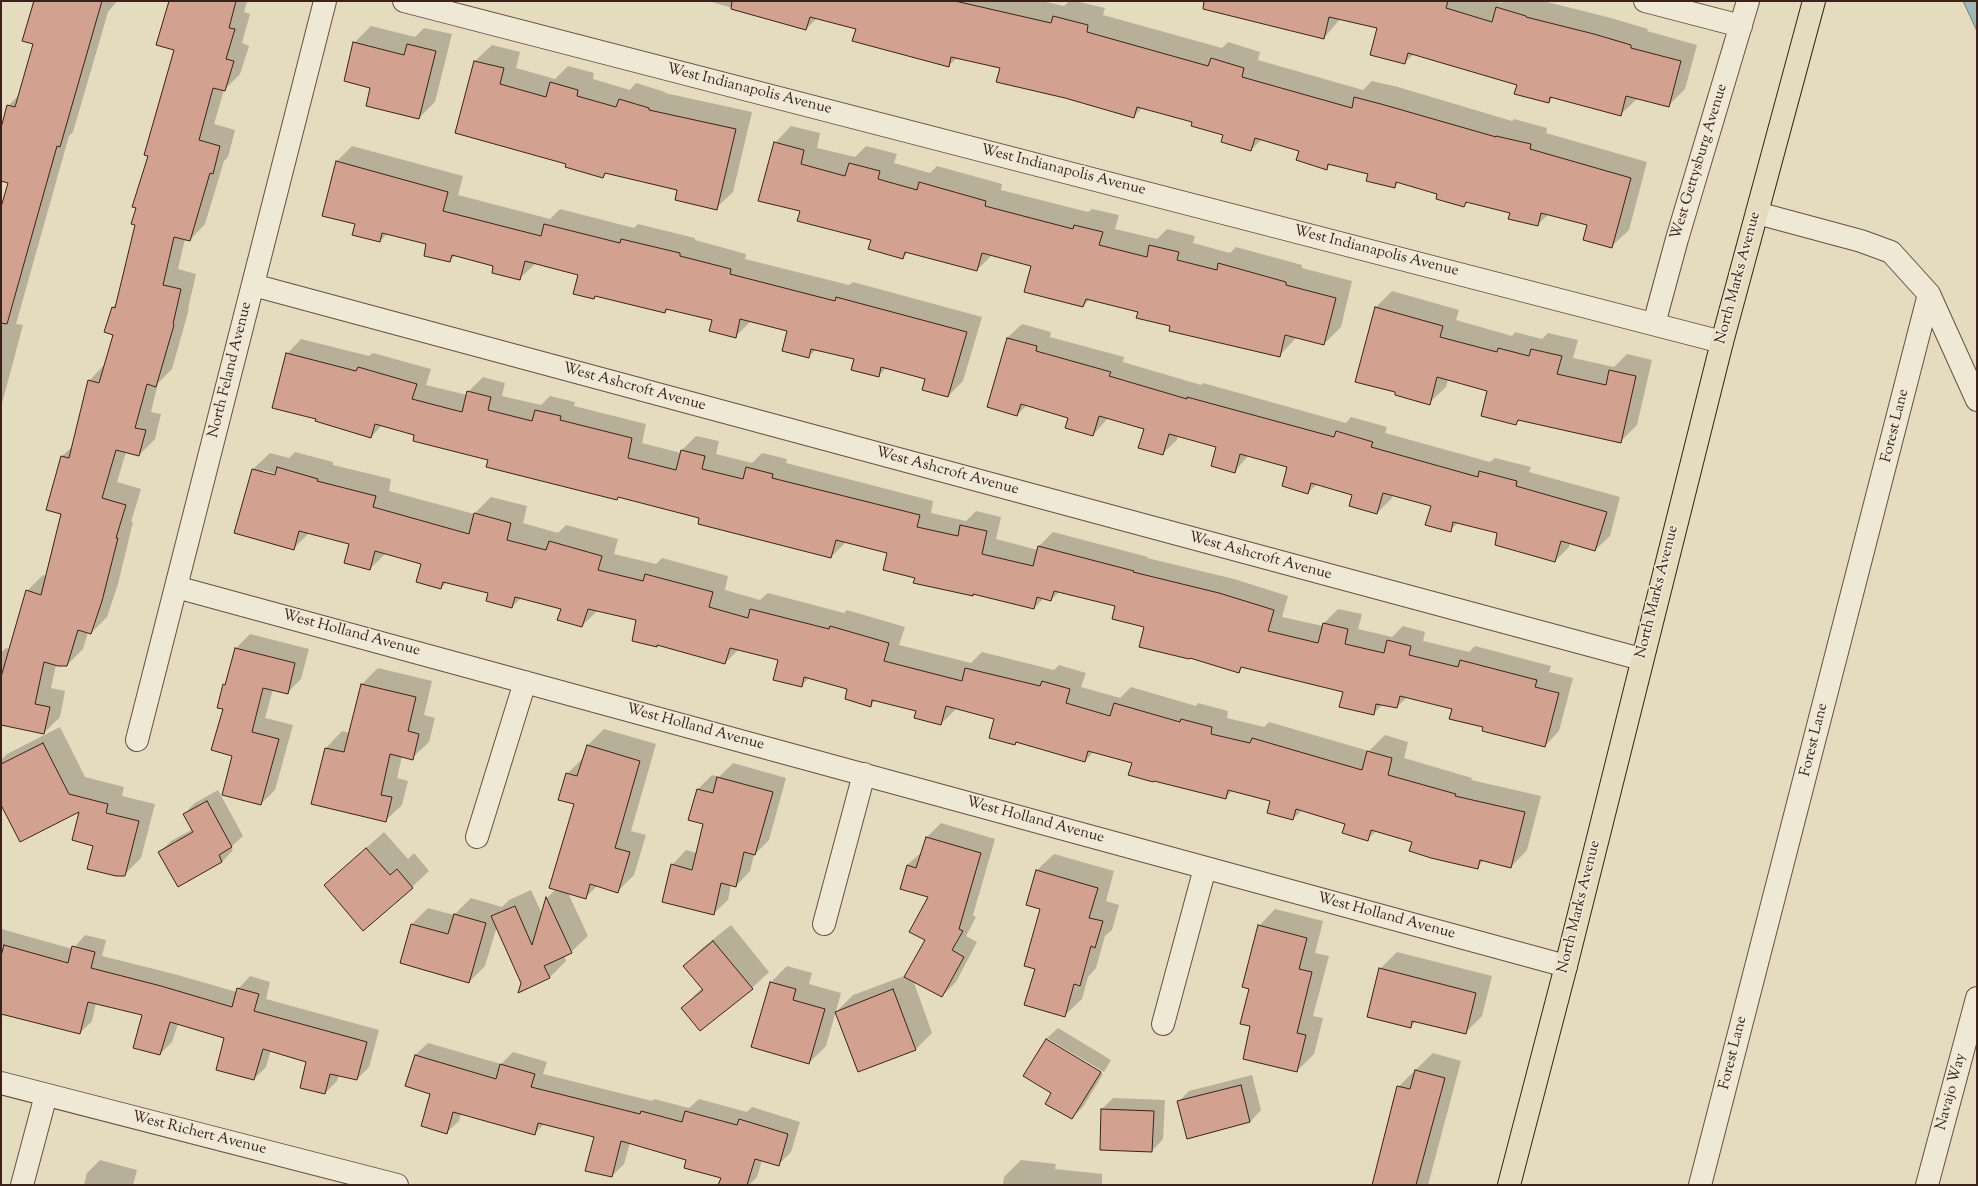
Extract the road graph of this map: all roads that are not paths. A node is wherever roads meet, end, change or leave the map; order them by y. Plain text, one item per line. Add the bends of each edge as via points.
1 (325, 1) edge
2 (404, 1) edge
3 (1645, 1) edge
4 (1748, 1) edge
5 (1814, 1) edge
6 (1741, 26) junction
7 (1757, 213) junction
8 (253, 285) junction
9 (1929, 294) junction
10 (1654, 324) junction
11 (1722, 342) junction
12 (1977, 400) edge
13 (176, 587) junction
14 (1641, 659) junction
15 (525, 682) junction
16 (137, 740) dead end
17 (864, 774) junction
18 (477, 837) dead end
19 (1205, 868) junction
20 (824, 924) dead end
21 (1566, 966) junction
22 (1977, 998) edge
23 (1163, 1024) dead end
24 (1, 1083) edge
25 (46, 1095) junction
26 (22, 1185) edge
27 (397, 1185) edge
28 (1509, 1185) edge
29 (1700, 1185) edge
30 (1927, 1185) edge

1 - 8 street, North Feland Avenue
2 - 10 street, West Indianapolis Avenue
3 - 6 street
4 - 6 street, West Gettysburg Avenue
5 - 7 main road, North Marks Avenue
6 - 10 street, West Gettysburg Avenue
7 - 9 street via 1861,241 1891,252
7 - 11 main road, North Marks Avenue
8 - 13 street, North Feland Avenue
8 - 14 street, West Ashcroft Avenue
9 - 12 street
9 - 29 street, Forest Lane
10 - 11 street, West Indianapolis Avenue
11 - 14 main road, North Marks Avenue
13 - 15 street, West Holland Avenue
13 - 16 street, North Feland Avenue
14 - 21 main road, North Marks Avenue
15 - 17 street, West Holland Avenue
15 - 18 street
17 - 19 street, West Holland Avenue
17 - 20 street
19 - 21 street, West Holland Avenue
19 - 23 street
21 - 28 main road, North Marks Avenue
22 - 30 street, Navajo Way
24 - 25 street, West Richert Avenue
25 - 26 street
25 - 27 street, West Richert Avenue

